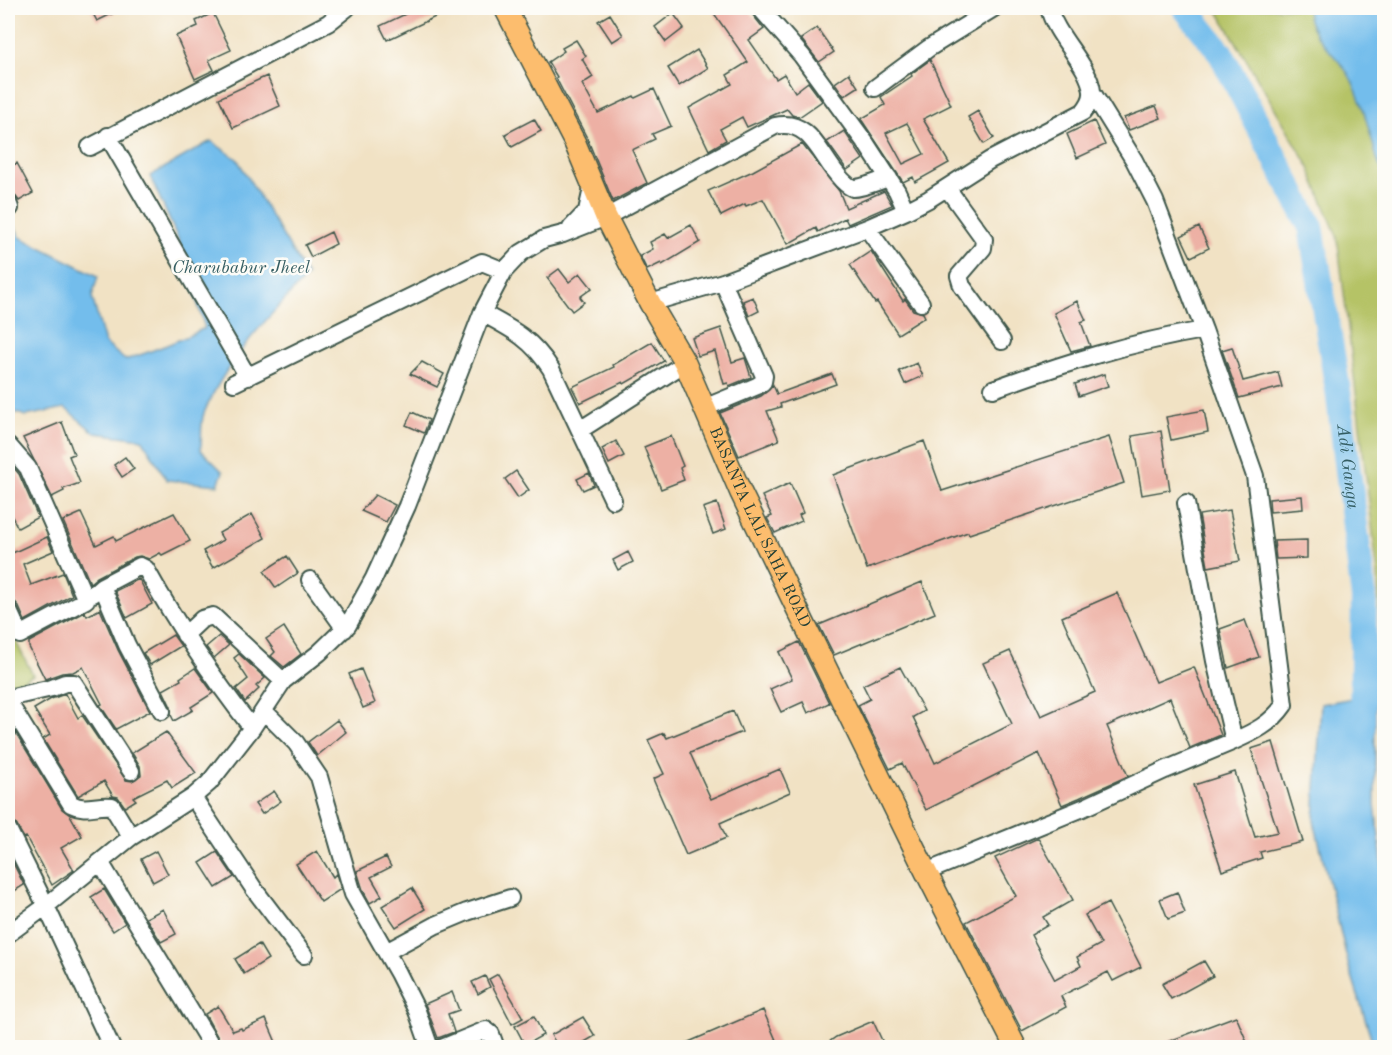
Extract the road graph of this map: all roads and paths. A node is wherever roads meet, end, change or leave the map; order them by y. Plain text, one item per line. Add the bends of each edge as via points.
1 (347, 8) edge
2 (505, 8) edge
3 (760, 8) edge
4 (994, 8) edge
5 (1049, 8) edge
6 (875, 88) dead end
7 (1092, 92) junction
8 (108, 136) junction
9 (90, 147) dead end
10 (889, 178) junction
11 (593, 184) junction
12 (947, 188) junction
13 (906, 211) junction
14 (606, 217) junction
15 (867, 228) junction
16 (563, 234) junction
17 (504, 271) junction
18 (723, 282) junction
19 (650, 303) junction
20 (921, 303) dead end
21 (482, 313) junction
22 (1204, 330) junction
23 (1002, 341) dead end
24 (685, 363) junction
25 (993, 389) dead end
26 (704, 408) junction
27 (580, 430) junction
28 (8, 445) edge
29 (613, 500) dead end
30 (1186, 503) dead end
31 (310, 580) dead end
32 (102, 586) junction
33 (86, 600) junction
34 (8, 609) edge
35 (345, 629) junction
36 (185, 634) junction
37 (283, 681) junction
38 (8, 699) edge
39 (162, 711) dead end
40 (264, 711) junction
41 (252, 728) junction
42 (1234, 741) junction
43 (131, 771) dead end
44 (193, 797) junction
45 (8, 829) edge
46 (131, 837) junction
47 (100, 862) junction
48 (926, 872) junction
49 (510, 898) dead end
50 (46, 906) junction
51 (8, 934) edge
52 (386, 952) junction
53 (304, 955) dead end
54 (112, 1047) edge
55 (213, 1047) edge
56 (430, 1047) edge
57 (442, 1047) edge
58 (496, 1047) edge
59 (1016, 1047) edge

1 - 8 street via 328,23
2 - 11 main road, BASANTA LAL SAHA ROAD via 576,143
3 - 10 street via 802,56
4 - 6 street via 928,48
5 - 7 street
7 - 12 street via 1090,104 1083,112 990,160
7 - 22 street via 1155,201
8 - 9 street
8 - 17 street via 241,380 482,262
10 - 13 street
10 - 14 street via 854,188 847,185 808,135 787,123
11 - 14 main road, BASANTA LAL SAHA ROAD
11 - 16 street via 587,210
12 - 13 street
12 - 23 street via 984,239 983,248 959,276 962,286
13 - 15 street
14 - 16 street
14 - 19 main road, BASANTA LAL SAHA ROAD
15 - 18 street
15 - 20 street
16 - 17 street via 544,239
17 - 21 street
18 - 19 street
18 - 26 street via 764,376 757,386
19 - 24 main road, BASANTA LAL SAHA ROAD
21 - 27 street via 519,333 543,355
21 - 35 street via 407,506 365,596
22 - 25 street via 1137,342
22 - 42 street via 1255,476 1284,705 1260,730
24 - 26 main road, BASANTA LAL SAHA ROAD
24 - 27 street
26 - 48 main road, BASANTA LAL SAHA ROAD via 741,493
27 - 29 street
28 - 33 street via 28,468
30 - 42 street
31 - 35 street
32 - 33 street
32 - 36 street via 140,566
32 - 39 street
33 - 34 street via 20,635
35 - 37 street
36 - 37 street via 202,619 213,616
36 - 41 street
37 - 40 street
38 - 43 street via 74,683
38 - 46 street via 71,804 81,809 112,806
40 - 41 street
40 - 52 street via 296,743 319,777 348,883
41 - 44 street via 209,783
42 - 48 street
44 - 46 street
44 - 53 street
45 - 50 street
46 - 47 street
47 - 50 street
47 - 55 street
48 - 59 main road, BASANTA LAL SAHA ROAD
49 - 52 street via 446,921
50 - 51 street
50 - 54 street
52 - 56 street via 417,1011
57 - 58 street via 486,1030

